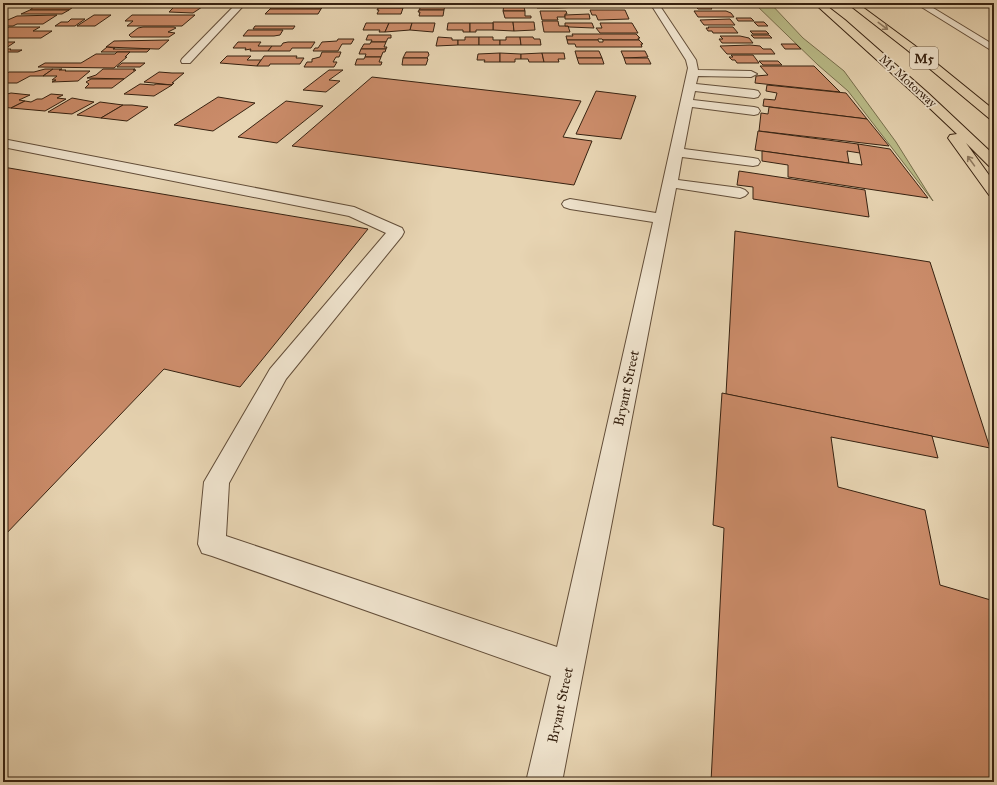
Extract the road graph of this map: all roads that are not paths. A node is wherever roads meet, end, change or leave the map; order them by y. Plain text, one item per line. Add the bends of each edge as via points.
1 (8, 3) edge
2 (242, 3) edge
3 (654, 3) edge
4 (818, 3) edge
5 (851, 3) edge
6 (919, 3) edge
7 (3, 5) edge
8 (994, 49) edge
9 (186, 61) dead end
10 (751, 74) dead end
11 (690, 88) junction
12 (754, 94) dead end
13 (924, 96) junction
14 (754, 111) dead end
15 (994, 116) edge
16 (3, 143) edge
17 (676, 152) junction
18 (753, 162) dead end
19 (994, 163) edge
20 (669, 183) junction
21 (994, 192) edge
22 (740, 193) dead end
23 (570, 204) dead end
24 (662, 219) junction
25 (568, 666) junction
26 (544, 782) edge

1 - 7 street
2 - 9 street
3 - 11 street, Bryant Street via 691,60 693,68
4 - 13 highway, M5 Motorway / M5
5 -> 15 highway, M5 Motorway / M5 via 910,47
6 - 8 street
10 - 11 street
11 - 12 street
11 - 14 street
11 - 17 street, Bryant Street
13 - 19 highway, M5 Motorway / M5
21 -> 13 highway, M5
16 - 25 street via 354,212 396,232 278,374 217,482 212,544
17 - 18 street
17 - 20 street, Bryant Street
20 - 22 street
20 - 24 street, Bryant Street
23 - 24 street
24 - 25 street, Bryant Street
25 - 26 street, Bryant Street

